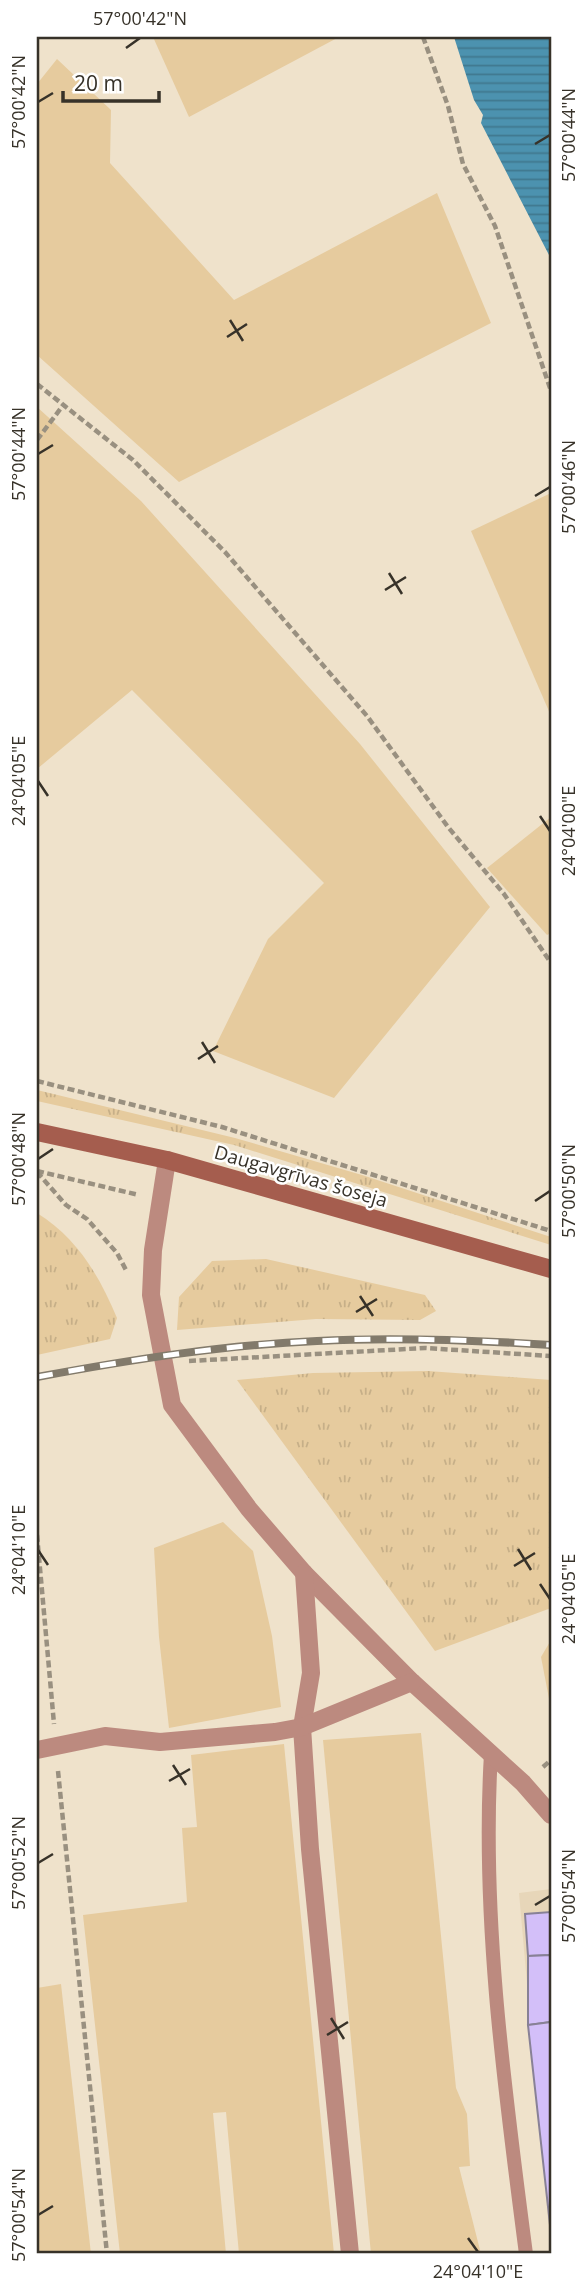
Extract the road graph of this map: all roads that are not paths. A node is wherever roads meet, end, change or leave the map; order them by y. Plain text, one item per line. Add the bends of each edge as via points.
1 (37, 1132) edge
2 (167, 1160) junction
3 (551, 1269) edge
4 (304, 1573) junction
5 (412, 1682) junction
6 (302, 1727) junction
7 (37, 1750) edge
8 (491, 1754) junction
9 (551, 1815) edge
10 (350, 2254) edge
11 (526, 2254) edge

1 - 2 main road, Daugavgrīvas šoseja
2 - 3 main road, Daugavgrīvas šoseja
2 - 4 street via 151,1295 173,1405 241,1499
4 - 5 street
4 - 6 street via 311,1673
5 - 6 street
5 - 8 street
6 - 7 street via 160,1742 105,1736
6 - 10 street
8 - 9 street
8 - 11 lane via 487,1824 495,1958

